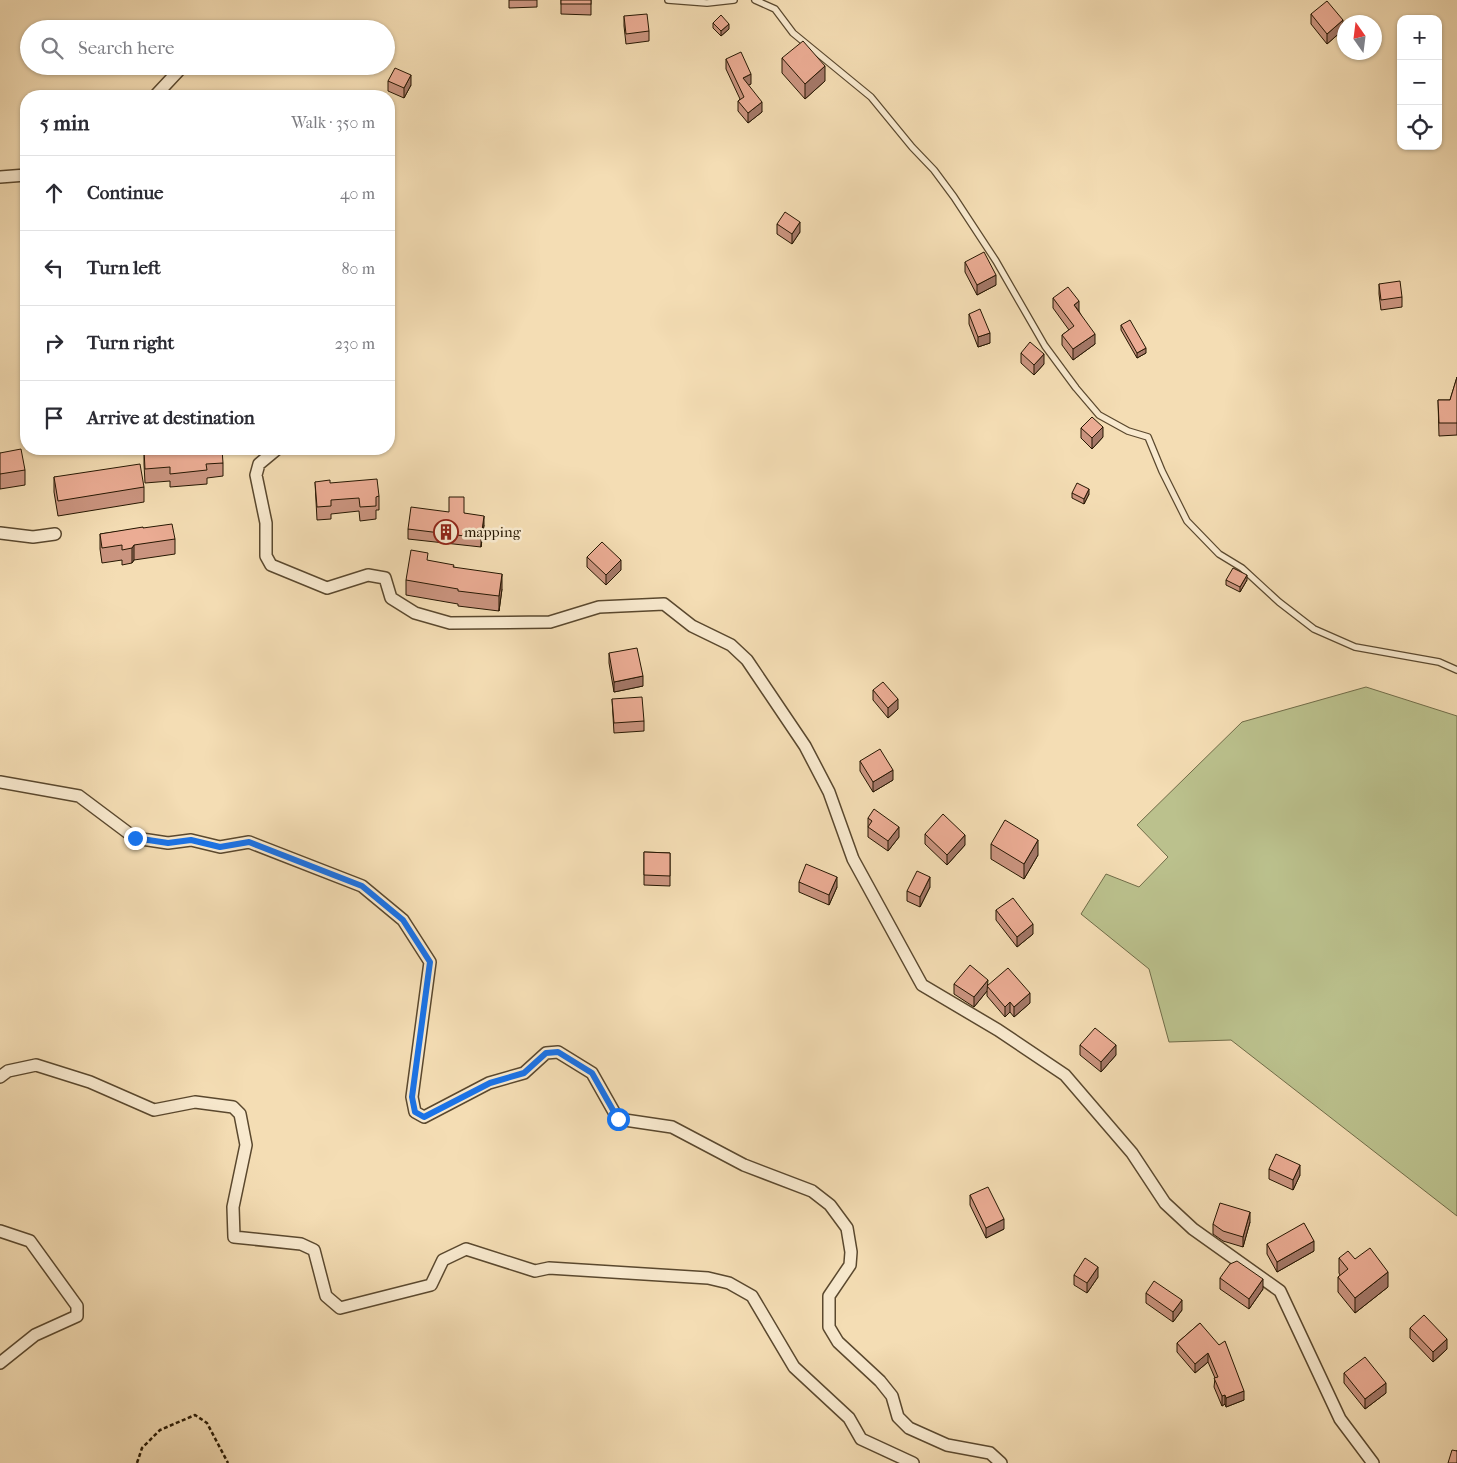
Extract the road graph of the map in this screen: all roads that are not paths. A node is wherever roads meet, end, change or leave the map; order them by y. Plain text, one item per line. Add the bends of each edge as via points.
1 (668, 0) edge
2 (734, 0) edge
3 (755, 0) edge
4 (175, 75) edge
5 (161, 90) edge
6 (20, 175) edge
7 (0, 177) edge
8 (270, 455) edge
9 (0, 533) edge
10 (55, 534) dead end
11 (1457, 670) edge
12 (0, 782) edge
13 (0, 1076) edge
14 (0, 1231) edge
15 (0, 1363) edge
16 (913, 1463) edge
17 (1001, 1463) edge
18 (1373, 1463) edge

1 - 2 lane via 707,3
3 - 11 lane via 775,10 793,33 872,96 934,170 996,261 1053,358 1100,415 1128,431 1148,437 1187,521 1219,554 1242,568 1314,629 1355,647 1439,662
4 - 5 street
6 - 7 street
8 - 18 street via 259,464 256,475 266,523 266,556 271,565 327,588 368,576 385,578 391,598 415,613 450,623 550,622 599,607 664,604 692,626 731,645 747,660 805,746 829,792 852,859 922,986 998,1030 1065,1075 1132,1153 1165,1203 1193,1229 1280,1291 1340,1419
9 - 10 street via 33,537
12 - 17 street via 80,796 135,838 168,843 191,840 220,847 249,842 362,886 403,920 430,962 412,1097 415,1112 424,1117 490,1083 524,1073 546,1053 558,1052 592,1073 618,1119 672,1127 744,1165 812,1191 830,1204 847,1228 850,1265 829,1296 829,1327 838,1342 880,1381 892,1396 898,1417 910,1428 947,1445 990,1453
13 - 16 street via 36,1065 90,1082 154,1110 195,1102 233,1107 240,1114 246,1145 233,1206 234,1237 301,1244 314,1250 326,1296 340,1308 431,1285 443,1260 466,1249 534,1271 549,1268 708,1278 729,1283 752,1296 794,1367 849,1418 861,1439
14 - 15 street via 30,1241 77,1306 77,1316 35,1336

